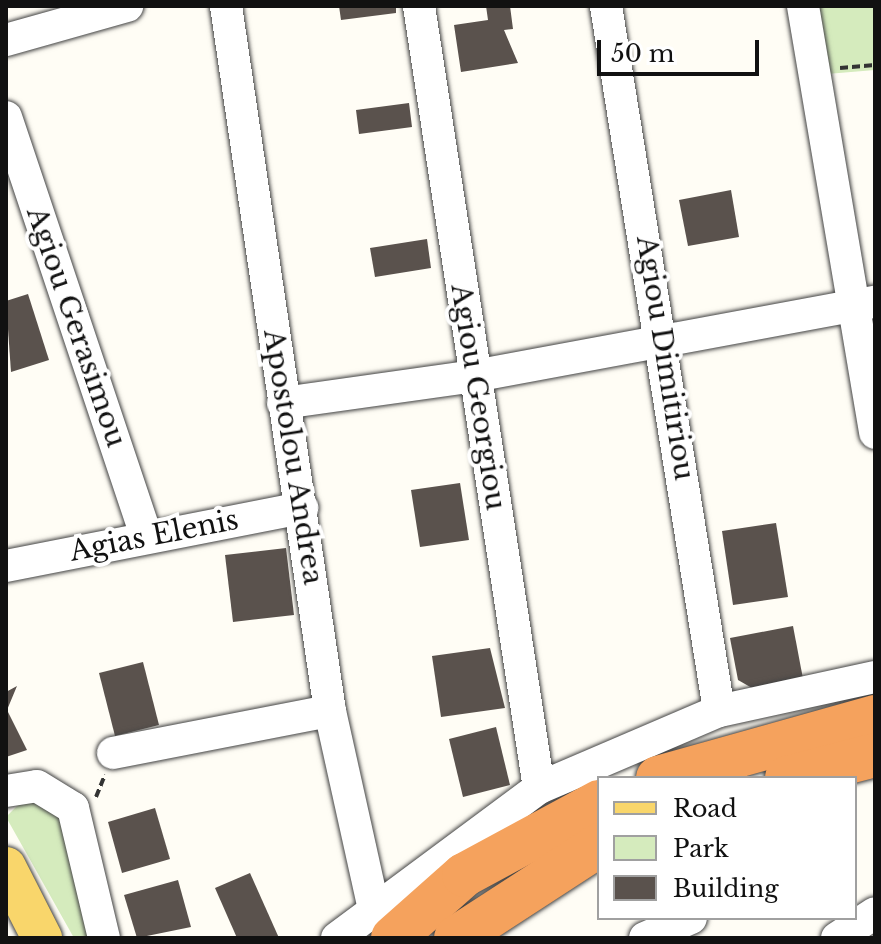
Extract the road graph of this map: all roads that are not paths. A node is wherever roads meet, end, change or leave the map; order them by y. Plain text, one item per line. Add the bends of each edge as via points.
1 (127, 6) edge
2 (226, 6) edge
3 (419, 6) edge
4 (606, 6) edge
5 (803, 6) edge
6 (6, 40) edge
7 (6, 117) edge
8 (865, 304) edge
9 (664, 341) junction
10 (474, 376) junction
11 (283, 403) junction
12 (875, 433) edge
13 (302, 508) junction
14 (146, 536) junction
15 (6, 566) edge
16 (875, 677) edge
17 (330, 711) junction
18 (719, 711) junction
19 (875, 717) edge
20 (113, 753) road end
21 (875, 755) edge
22 (665, 776) edge
23 (795, 776) edge
24 (539, 788) junction
25 (6, 791) edge
26 (597, 803) edge
27 (597, 846) edge
28 (6, 867) edge
29 (875, 913) edge
30 (686, 920) edge
31 (383, 921) edge
32 (42, 938) edge
33 (104, 938) edge
34 (337, 938) edge
35 (456, 938) edge
36 (645, 938) edge
37 (837, 938) edge

1 - 6 street
2 - 11 street, Apostolou Andrea
3 - 10 street, Agiou Georgiou
4 - 9 street, Agiou Dimitiriou
5 - 8 street
7 - 14 street, Agiou Gerasimou
8 - 9 street
8 - 12 street
9 - 10 street
9 - 18 street, Agiou Dimitiriou
10 - 11 street
10 - 24 street, Agiou Georgiou
11 - 13 street, Apostolou Andrea
13 - 14 street, Agias Elenis
13 - 17 street, Apostolou Andrea
14 - 15 street, Agias Elenis
16 - 18 street
17 - 20 street
17 - 31 street, Apostolou Andrea
18 - 24 street
19 - 22 highway
21 - 23 highway
24 - 31 street
25 - 33 street via 50,790 77,815
26 - 31 highway
27 - 35 highway
28 - 32 main road
29 - 37 street
30 - 36 street
31 - 34 street

